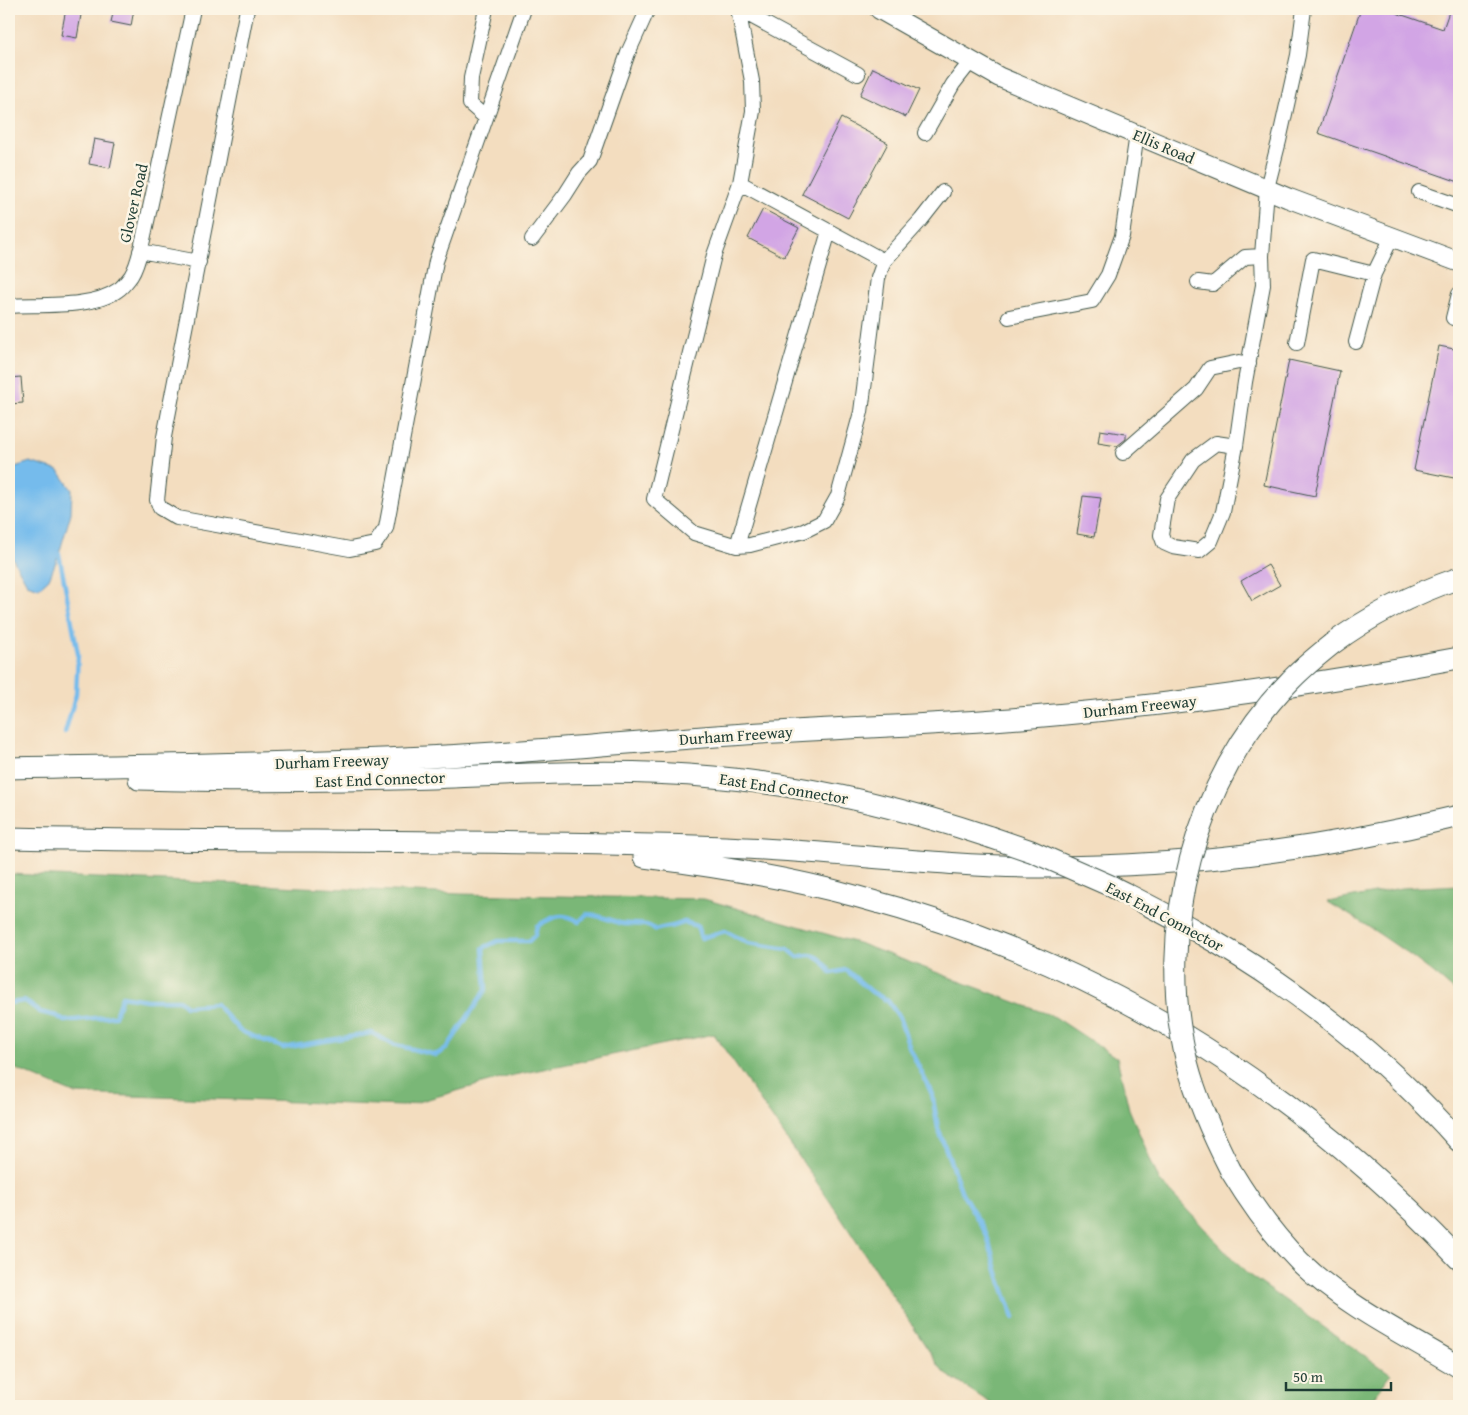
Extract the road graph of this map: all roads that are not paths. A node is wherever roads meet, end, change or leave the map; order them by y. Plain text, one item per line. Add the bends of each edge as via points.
1 (193, 9) edge
2 (247, 9) edge
3 (486, 9) edge
4 (524, 9) edge
5 (648, 9) edge
6 (738, 9) edge
7 (879, 9) edge
8 (1304, 9) edge
9 (971, 61) junction
10 (858, 74) dead end
11 (486, 118) junction
12 (925, 133) dead end
13 (1137, 134) junction
14 (740, 183) junction
15 (1267, 188) junction
16 (942, 192) dead end
17 (1419, 192) dead end
18 (1459, 206) edge
19 (829, 231) junction
20 (1392, 237) junction
21 (532, 239) dead end
22 (140, 251) junction
23 (1262, 256) junction
24 (199, 262) junction
25 (884, 262) junction
26 (1459, 262) edge
27 (1374, 274) junction
28 (1198, 282) dead end
29 (1459, 294) edge
30 (9, 306) edge
31 (1009, 317) dead end
32 (1453, 318) dead end
33 (1356, 342) dead end
34 (1297, 343) dead end
35 (1249, 364) junction
36 (1236, 446) junction
37 (1123, 453) dead end
38 (737, 546) junction
39 (1459, 578) edge
40 (1459, 658) edge
41 (9, 768) edge
42 (9, 774) edge
43 (1459, 816) edge
44 (9, 838) edge
45 (532, 844) junction
46 (1459, 1141) edge
47 (1459, 1259) edge
48 (1459, 1366) edge

1 - 22 street, Glover Road
2 - 24 street
3 - 11 street via 470,104
4 - 11 street
5 - 21 street via 628,53 590,161
6 - 10 street
6 - 14 street via 752,81 753,111
7 - 9 main road, Ellis Road
8 - 15 street via 1298,55
9 - 12 street via 953,84
9 - 13 main road, Ellis Road via 999,77
11 - 24 street via 436,261 386,528 375,544 350,550 177,518 160,508 157,500 164,437
13 - 15 main road, Ellis Road
13 - 31 street via 1122,236 1108,275 1092,301
14 - 19 street
14 - 38 street via 714,255 654,499 694,533
15 - 20 main road, Ellis Road
15 - 23 street
16 - 25 street
17 - 18 street
19 - 25 street
19 - 38 street
20 - 26 main road, Ellis Road
20 - 27 street
22 - 24 street
22 - 30 street, Glover Road via 131,275 109,295 88,301
23 - 28 street via 1245,257 1213,284
23 - 35 street via 1263,285
25 - 38 street via 878,278 861,412 838,496 824,521 804,531
27 - 33 street
27 - 34 street via 1313,259
29 - 32 street
35 - 36 street
35 - 37 street via 1239,362 1210,368 1196,389
36 - 36 street via 1223,512 1211,541 1199,550 1164,543 1161,534 1167,499 1193,460 1216,443
39 - 48 highway, bridge via 1414,595 1359,624 1288,683 1252,728 1221,780 1206,814 1183,890 1177,947 1182,1033 1195,1090 1231,1171 1263,1219 1301,1263 1323,1282
40 - 41 highway, Durham Freeway via 1217,697 1027,718 756,733 425,757
42 - 46 highway, East End Connector, bridge via 289,782 554,773 654,774 761,782 855,799 935,819 1031,852 1112,886 1197,931 1276,981 1351,1038
43 - 45 highway via 1293,849 1103,866 976,865 754,849
44 - 45 highway
45 - 47 highway via 712,867 845,894 991,940 1074,975 1154,1016 1230,1062 1279,1098 1373,1173

